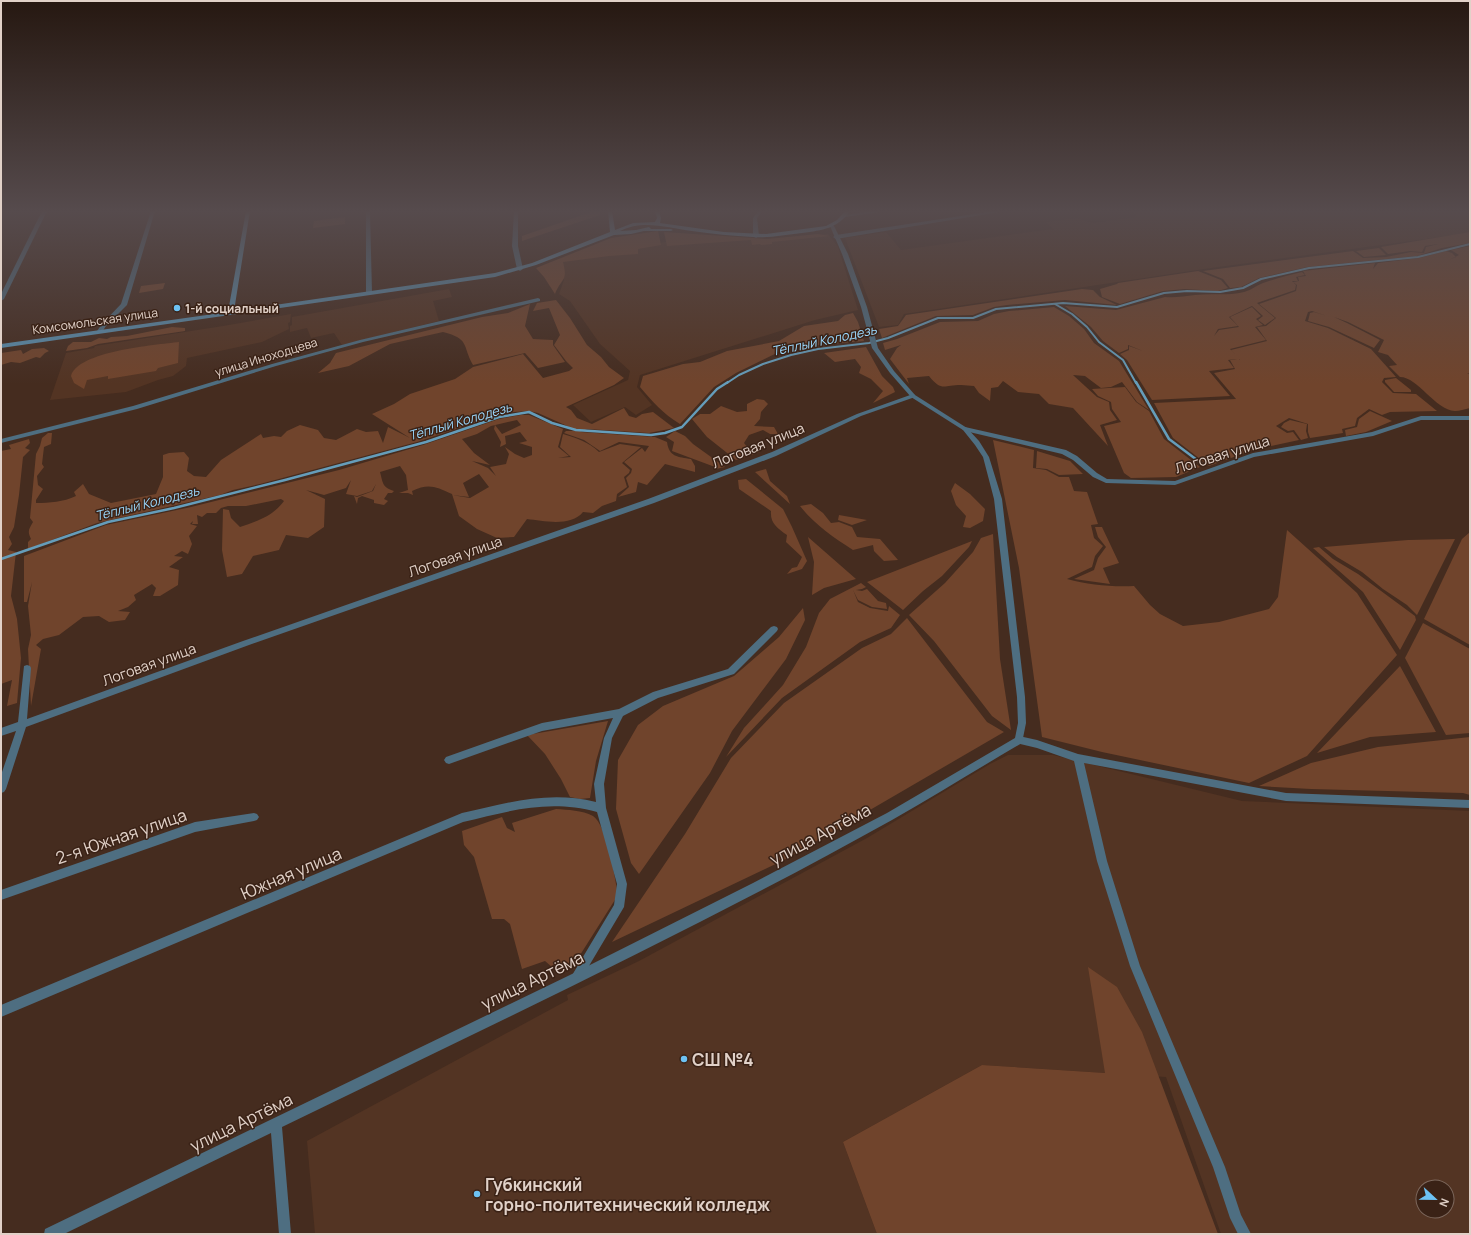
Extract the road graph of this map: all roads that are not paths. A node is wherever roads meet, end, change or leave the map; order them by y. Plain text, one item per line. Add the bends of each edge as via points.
1 (16, 269) edge
2 (135, 269) edge
3 (238, 269) edge
4 (369, 269) edge
5 (520, 269) edge
6 (850, 269) edge
7 (370, 293) junction
8 (1, 299) edge
9 (538, 300) dead end
10 (230, 312) junction
11 (100, 331) junction
12 (1, 346) edge
13 (913, 396) junction
14 (1470, 418) edge
15 (965, 430) junction
16 (1, 441) edge
17 (774, 629) dead end
18 (27, 668) dead end
19 (620, 712) junction
20 (22, 725) junction
21 (1, 732) edge
22 (1019, 740) junction
23 (1078, 758) junction
24 (449, 760) dead end
25 (1, 789) edge
26 (1470, 804) edge
27 (601, 808) junction
28 (254, 817) dead end
29 (1, 895) edge
30 (576, 978) junction
31 (1, 1011) edge
32 (276, 1124) junction
33 (50, 1234) edge
34 (285, 1234) edge
35 (1245, 1234) edge

1 - 8 street
2 - 11 street via 124,305
3 - 10 main road
4 - 7 street
5 - 7 main road, Комсомольская улица
6 - 13 street, Логовая улица via 875,348
7 - 10 main road, Комсомольская улица
9 - 16 street, улица Иноходцева via 347,345 135,408
10 - 11 main road, Комсомольская улица
11 - 12 main road, Комсомольская улица
13 - 15 street, Логовая улица
13 - 20 street, Логовая улица via 859,415 774,454 651,501 254,640
14 - 15 street, Логовая улица via 1421,418 1373,434 1253,456 1175,483 1106,481 1064,452
15 - 22 street, Логовая улица via 977,442 986,457 998,499 1021,697 1022,724
17 - 19 street via 730,672 656,696
18 - 20 street
19 - 24 street via 542,727
19 - 27 street via 608,738 599,784
20 - 21 street, Логовая улица
20 - 25 street
22 - 23 street
22 - 30 street, улица Артёма via 890,816 757,887
23 - 26 street via 1286,797
23 - 35 street via 1102,861 1135,966 1219,1167 1236,1218
27 - 30 street via 622,884 619,907
27 - 31 street, Южная улица via 574,802 551,801 523,804 462,818
28 - 29 street, 2-я Южная улица via 195,827
30 - 32 street, улица Артёма
32 - 33 street, улица Артёма
32 - 34 street

